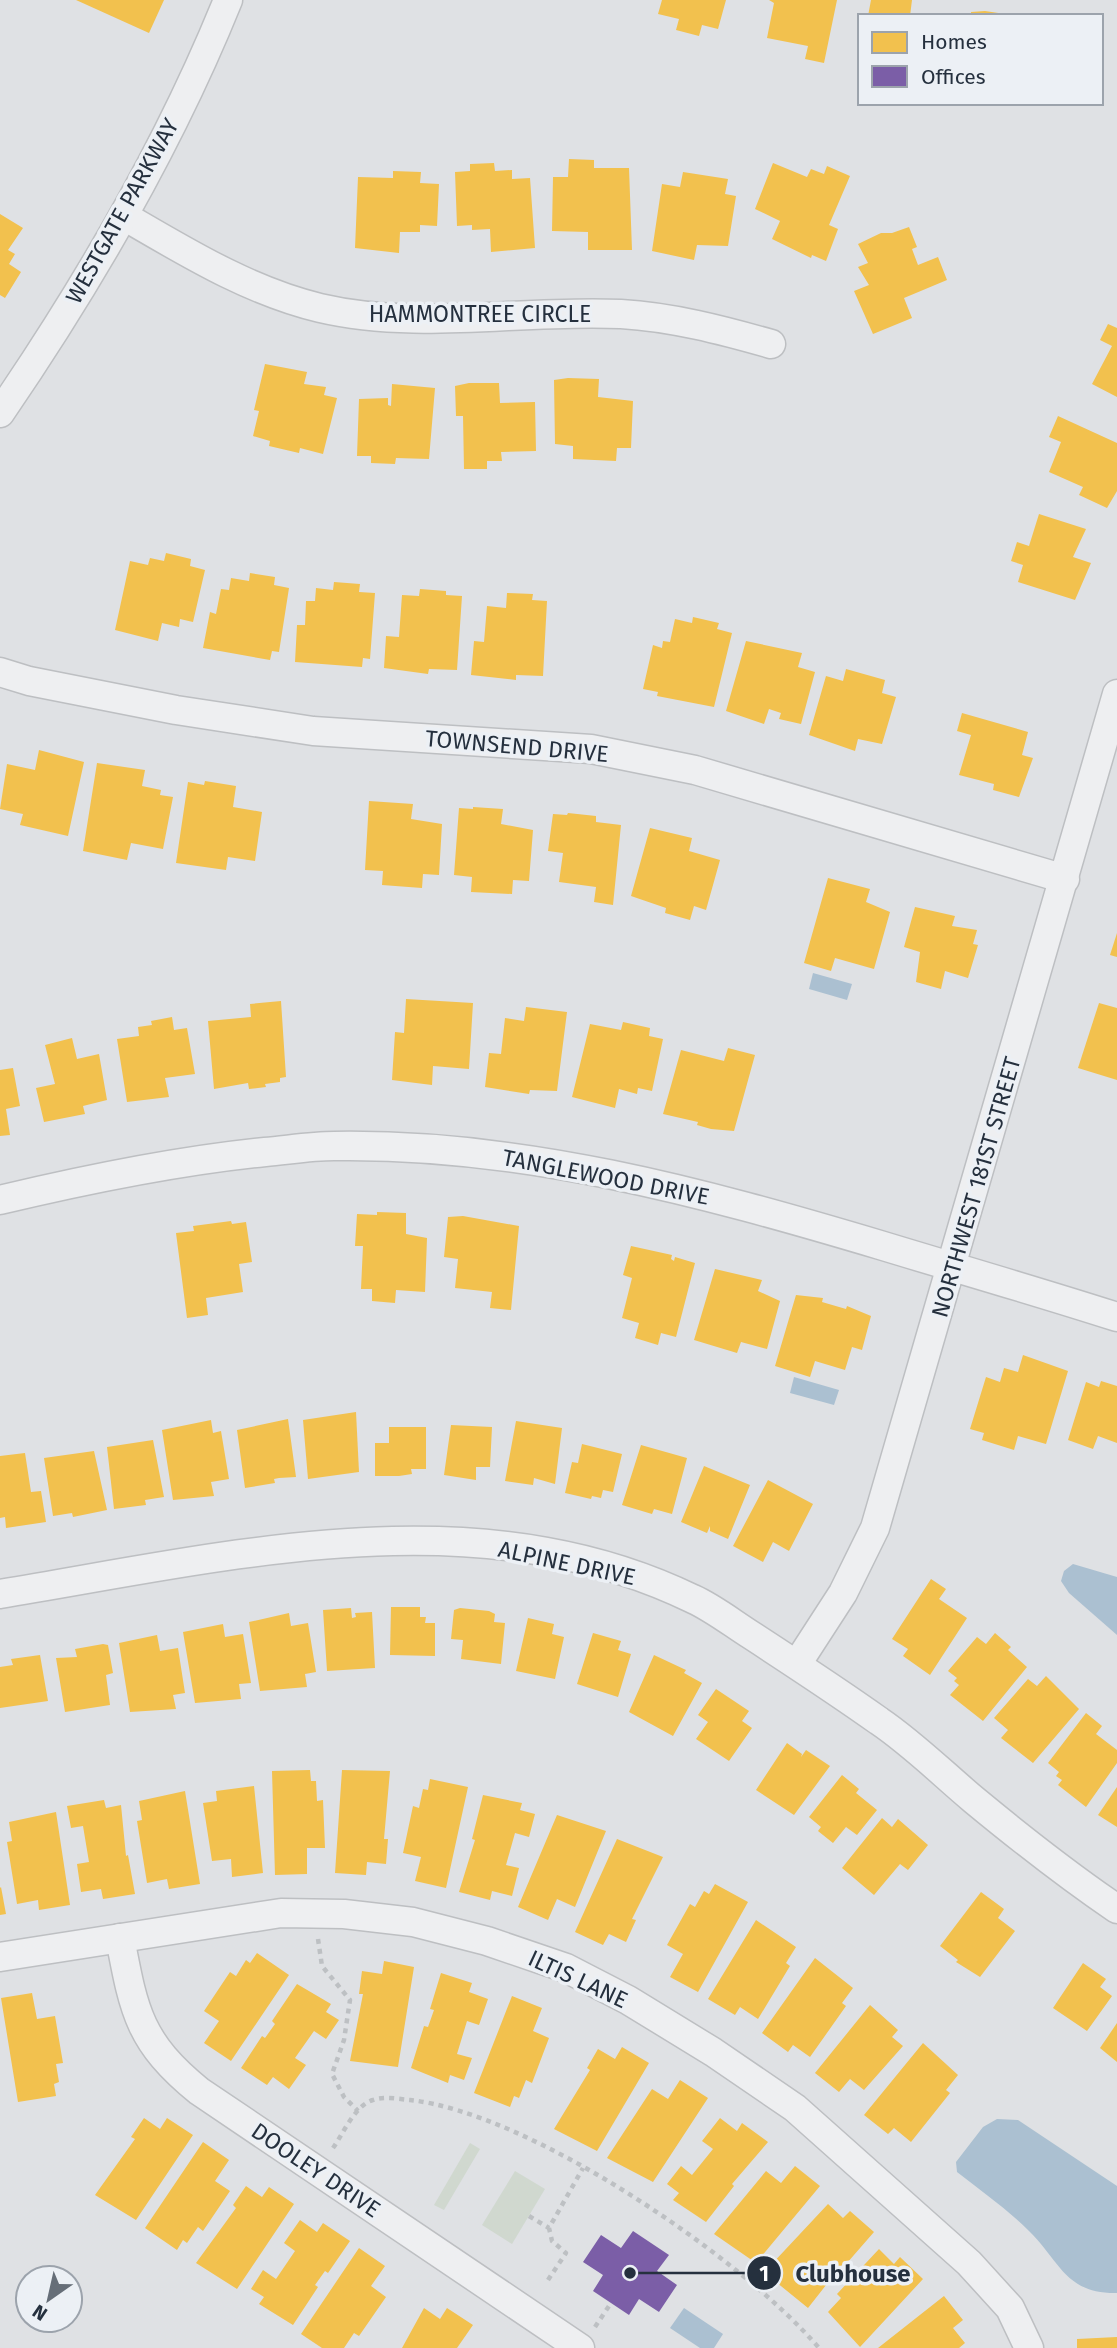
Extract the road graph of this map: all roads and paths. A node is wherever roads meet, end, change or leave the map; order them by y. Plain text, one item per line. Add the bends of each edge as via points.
1 (228, 0) edge
2 (124, 216) junction
3 (771, 344) dead end
4 (0, 412) edge
5 (0, 671) edge
6 (1117, 694) edge
7 (1065, 879) junction
8 (0, 1200) edge
9 (952, 1267) junction
10 (1117, 1317) edge
11 (0, 1594) edge
12 (797, 1664) junction
13 (1117, 1909) edge
14 (318, 1932) dead end
15 (120, 1938) junction
16 (0, 1957) edge
17 (358, 2111) junction
18 (327, 2157) dead end
19 (583, 2168) junction
20 (529, 2216) dead end
21 (549, 2228) junction
22 (548, 2280) dead end
23 (580, 2348) edge
24 (819, 2348) edge
25 (1028, 2348) edge

1 - 2 street, WESTGATE PARKWAY
2 - 3 street, HAMMONTREE CIRCLE via 252,286 321,308 376,316 448,318 622,314 702,325
2 - 4 street, WESTGATE PARKWAY
5 - 7 street, TOWNSEND DRIVE via 176,710 313,731 591,749 695,770
6 - 7 street, NORTHWEST 181ST STREET
7 - 9 street, NORTHWEST 181ST STREET
8 - 9 street, TANGLEWOOD DRIVE via 201,1158 332,1146 425,1148 532,1158 662,1185
9 - 10 street, TANGLEWOOD DRIVE
9 - 12 street, NORTHWEST 181ST STREET via 875,1528 843,1593
11 - 12 street, ALPINE DRIVE via 274,1549 362,1540 458,1542 536,1551 618,1569 694,1599
12 - 13 street, ALPINE DRIVE via 883,1723 1018,1836
14 - 17 path via 322,1966 350,2000 344,2040 332,2074
15 - 16 street, ILTIS LANE
15 - 23 street, DOOLEY DRIVE via 138,2018 150,2043 171,2068
15 - 25 street, ILTIS LANE via 281,1913 344,1914 413,1922 566,1968 628,2000 795,2108 970,2263 1010,2308
17 - 18 path
17 - 19 path via 373,2100 388,2098 463,2111
19 - 21 path
19 - 24 path via 702,2244 773,2301
20 - 21 path
21 - 22 path via 552,2241 566,2253

